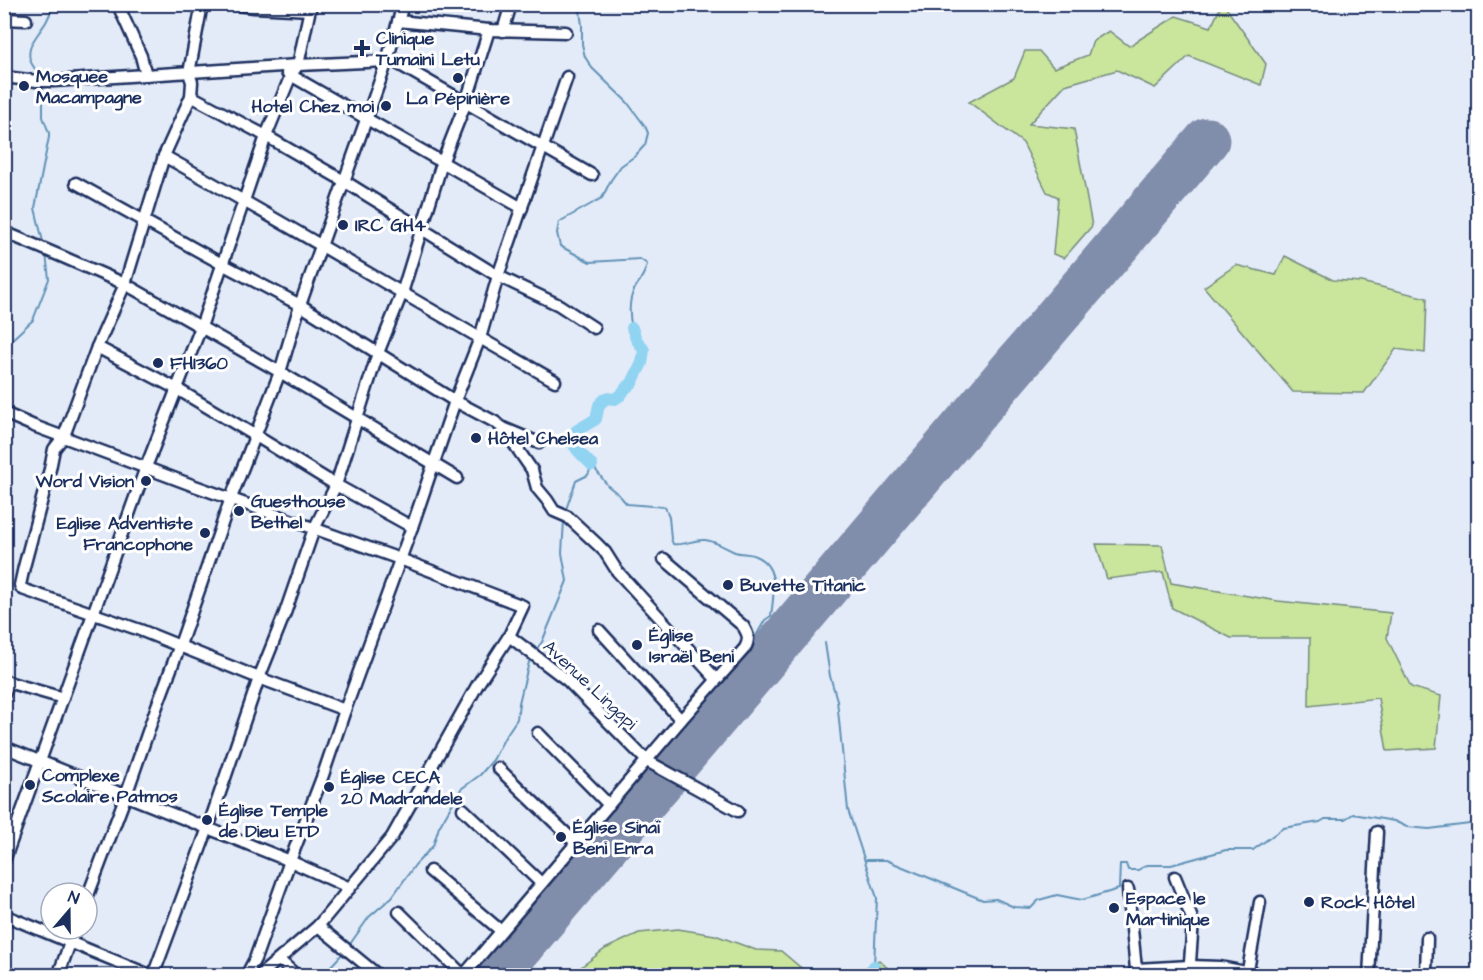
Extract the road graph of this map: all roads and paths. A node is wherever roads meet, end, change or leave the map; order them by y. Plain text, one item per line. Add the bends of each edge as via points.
1 (122, 4) edge
2 (202, 4) edge
3 (228, 4) edge
4 (403, 4) edge
5 (511, 4) edge
6 (311, 7) edge
7 (4, 19) edge
8 (26, 20) dead end
9 (398, 21) junction
10 (489, 30) junction
11 (503, 31) junction
12 (566, 32) dead end
13 (387, 61) junction
14 (295, 70) junction
15 (189, 73) junction
16 (146, 75) junction
17 (4, 77) edge
18 (567, 77) dead end
19 (191, 96) junction
20 (466, 102) junction
21 (366, 118) junction
22 (266, 136) junction
23 (542, 148) junction
24 (164, 156) junction
25 (442, 163) junction
26 (592, 175) dead end
27 (344, 181) junction
28 (76, 183) dead end
29 (245, 201) junction
30 (522, 208) junction
31 (144, 221) junction
32 (422, 228) junction
33 (4, 232) edge
34 (322, 245) junction
35 (222, 264) junction
36 (498, 276) junction
37 (124, 284) junction
38 (402, 293) junction
39 (300, 305) junction
40 (201, 327) junction
41 (594, 328) dead end
42 (480, 338) junction
43 (97, 347) junction
44 (378, 353) junction
45 (280, 372) junction
46 (555, 381) dead end
47 (177, 389) junction
48 (455, 400) junction
49 (4, 413) edge
50 (357, 418) junction
51 (503, 428) junction
52 (64, 436) junction
53 (256, 436) junction
54 (539, 443) dead end
55 (433, 463) junction
56 (146, 467) junction
57 (457, 478) dead end
58 (336, 485) junction
59 (231, 498) junction
60 (412, 527) junction
61 (314, 529) junction
62 (400, 559) junction
63 (664, 559) dead end
64 (92, 614) junction
65 (599, 630) dead end
66 (509, 636) junction
67 (180, 645) junction
68 (259, 678) junction
69 (716, 679) junction
70 (7, 682) edge
71 (4, 694) edge
72 (63, 698) junction
73 (345, 710) junction
74 (681, 720) junction
75 (538, 733) dead end
76 (4, 747) edge
77 (40, 761) junction
78 (647, 761) junction
79 (498, 768) dead end
80 (126, 795) junction
81 (609, 805) junction
82 (463, 809) dead end
83 (738, 811) dead end
84 (208, 828) junction
85 (1377, 832) dead end
86 (576, 843) junction
87 (4, 861) edge
88 (290, 861) junction
89 (430, 871) dead end
90 (1175, 877) dead end
91 (93, 881) edge
92 (541, 883) junction
93 (350, 888) junction
94 (1128, 889) dead end
95 (1260, 902) dead end
96 (399, 912) dead end
97 (4, 915) edge
98 (39, 925) edge
99 (318, 926) junction
100 (500, 930) junction
101 (1427, 938) dead end
102 (70, 941) edge
103 (86, 941) edge
104 (279, 960) junction
105 (1189, 971) edge
106 (1135, 972) edge
107 (1248, 974) edge
108 (58, 975) edge
109 (152, 975) edge
110 (246, 975) edge
111 (260, 975) edge
112 (297, 975) edge
113 (379, 975) edge
114 (463, 975) edge
115 (1268, 975) edge
116 (1369, 975) edge
117 (1426, 975) edge

1 - 16 street via 118,5
2 - 15 street
3 - 6 street
4 - 9 street
5 - 11 street
6 - 14 street
7 - 8 street
9 - 10 street
9 - 13 street
10 - 11 street
10 - 20 street
11 - 12 street
13 - 14 street
13 - 20 street
13 - 21 street
14 - 15 street via 273,67
14 - 21 street
14 - 22 street
15 - 16 street
15 - 19 street
16 - 17 street via 41,81
18 - 23 street
19 - 22 street
19 - 24 street
20 - 23 street
20 - 25 street
21 - 25 street
21 - 27 street
22 - 27 street
22 - 29 street
23 - 26 street
23 - 30 street
24 - 29 street
24 - 31 street
25 - 30 street
25 - 32 street
27 - 32 street
27 - 34 street
28 - 31 street
29 - 34 street
29 - 35 street
30 - 36 street
31 - 35 street
31 - 37 street
32 - 36 street
32 - 38 street
33 - 37 street
34 - 38 street
34 - 39 street
35 - 39 street
35 - 40 street
36 - 41 street via 560,305
36 - 42 street
37 - 40 street
37 - 43 street
38 - 42 street
38 - 44 street
39 - 44 street
39 - 45 street
40 - 45 street
40 - 47 street
42 - 46 street
42 - 48 street
43 - 47 street
43 - 52 street
44 - 48 street
44 - 50 street
45 - 50 street
45 - 53 street
47 - 53 street
47 - 56 street
48 - 51 street
48 - 55 street
49 - 52 street
50 - 55 street
50 - 58 street
51 - 54 street
51 - 69 street via 554,511 568,517 604,552 616,571
52 - 56 street
52 - 64 street via 54,449 20,585
53 - 58 street
53 - 59 street
55 - 57 street
55 - 60 street
56 - 59 street
56 - 64 street
58 - 60 street
58 - 61 street
59 - 61 street
59 - 67 street
60 - 62 street
61 - 62 street
61 - 68 street
62 - 66 street via 522,605
62 - 73 street
63 - 69 street via 743,626 749,637 745,648
64 - 67 street
64 - 72 street
65 - 74 street
66 - 78 street, Avenue Lingapi via 567,680
66 - 93 street via 392,837
67 - 68 street
67 - 80 street
68 - 73 street
68 - 84 street
69 - 74 street
70 - 71 street
70 - 72 street
72 - 77 street
73 - 88 street
74 - 78 street
75 - 81 street
76 - 77 street
77 - 80 street
77 - 87 street
78 - 81 street
78 - 83 street, Avenue Lingapi
79 - 86 street
80 - 84 street
80 - 91 street
81 - 86 street
82 - 92 street
84 - 88 street
84 - 109 street
85 - 116 street
86 - 92 street
88 - 93 street
88 - 110 street
89 - 100 street
90 - 105 street via 1193,921
92 - 100 street
93 - 99 street
94 - 106 street
95 - 107 street
96 - 114 street
97 - 98 street
99 - 104 street
99 - 113 street
100 - 114 street
101 - 117 street
102 - 108 street
103 - 109 street
104 - 111 street
104 - 112 street
105 - 106 street
105 - 107 street via 1220,967
107 - 115 street

